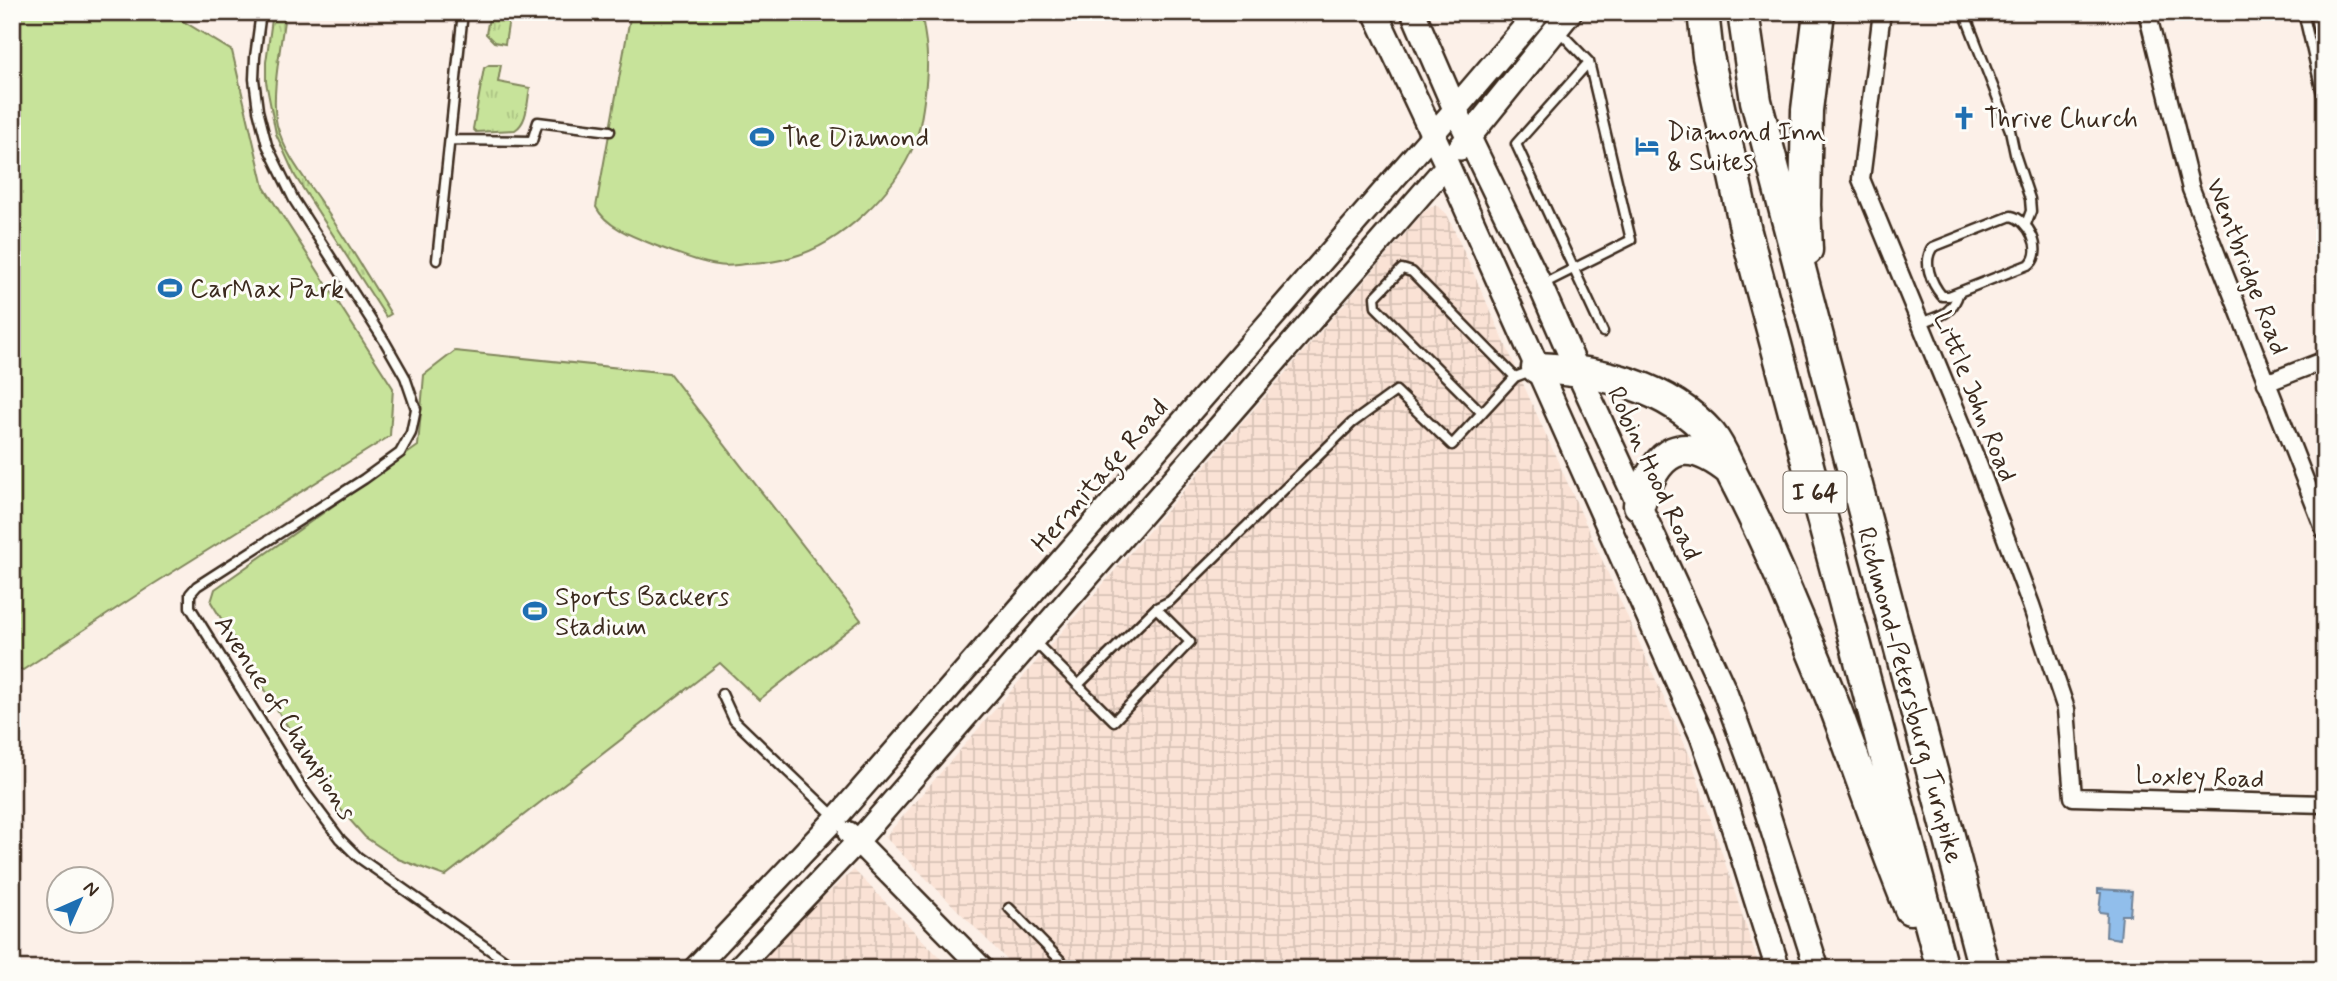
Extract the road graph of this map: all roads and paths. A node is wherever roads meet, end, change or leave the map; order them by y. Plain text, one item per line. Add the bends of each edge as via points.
1 (261, 12) edge
2 (463, 12) edge
3 (1375, 12) edge
4 (1413, 12) edge
5 (1538, 12) edge
6 (1703, 12) edge
7 (1743, 12) edge
8 (1819, 12) edge
9 (1882, 12) edge
10 (1964, 12) edge
11 (2147, 12) edge
12 (2303, 12) edge
13 (1564, 20) edge
14 (1589, 62) junction
15 (2325, 107) edge
16 (1455, 109) junction
17 (610, 131) dead end
18 (1433, 136) junction
19 (1468, 137) junction
20 (451, 140) junction
21 (1447, 165) junction
22 (2026, 224) junction
23 (438, 260) dead end
24 (1574, 268) junction
25 (1541, 285) junction
26 (1959, 292) junction
27 (1810, 309) junction
28 (1920, 323) junction
29 (1603, 332) dead end
30 (2325, 360) edge
31 (1577, 370) junction
32 (1526, 373) junction
33 (2266, 383) junction
34 (1482, 413) junction
35 (1731, 471) junction
36 (1639, 505) junction
37 (2325, 531) edge
38 (1156, 608) junction
39 (1034, 640) junction
40 (1078, 685) junction
41 (722, 694) dead end
42 (2073, 797) joint
43 (2325, 804) edge
44 (836, 818) junction
45 (858, 842) junction
46 (1009, 908) dead end
47 (517, 969) edge
48 (694, 969) edge
49 (737, 969) edge
50 (982, 969) edge
51 (1069, 969) edge
52 (1778, 969) edge
53 (1817, 969) edge
54 (1935, 969) edge
55 (1942, 969) edge
56 (1984, 969) edge

1 - 47 lane, Avenue of Champions via 254,79 267,145 293,200 386,342 416,409 411,433 400,453 197,586 190,594 190,607 302,788 340,839 358,857
2 - 20 lane
3 - 18 main road
4 - 16 main road, Robin Hood Road
5 - 16 main road, Hermitage Road
6 - 55 highway, Richmond-Petersburg Turnpike / I 64 via 1708,56 1746,232
7 - 27 highway, Richmond-Petersburg Turnpike / I 64 via 1756,101
8 - 27 highway via 1807,110
9 - 28 street, Little John Road via 1861,179
10 - 22 lane via 2010,130 2030,199
11 - 33 street, Wentbridge Road via 2191,189
12 - 15 lane
13 - 14 lane
13 - 19 main road
14 - 24 lane via 1631,240
14 - 24 lane via 1516,144
16 - 18 street, Hermitage Road
16 - 19 main road, Robin Hood Road
17 - 20 lane via 538,122 532,141
18 - 21 main road
18 - 44 street, Hermitage Road
19 - 21 main road
19 - 25 main road, Robin Hood Road
20 - 23 lane
21 - 32 main road
21 - 39 street
22 - 26 lane via 2036,250 2030,264
22 - 26 lane via 2011,216 1933,247 1926,262 1938,290 1942,296
24 - 25 lane
24 - 29 lane
25 - 31 main road, Robin Hood Road
26 - 28 lane via 1952,309
27 - 56 highway, Richmond-Petersburg Turnpike / I 64
28 - 42 street, Little John Road via 1979,466 2066,709
30 - 33 street
31 - 32 highway
31 - 35 highway via 1622,380 1664,398 1710,434
31 - 36 main road, Robin Hood Road
32 - 34 lane
32 - 34 lane via 1412,272 1402,269 1375,297 1376,307
32 - 52 main road via 1702,736
33 - 37 street, Wentbridge Road
34 - 38 lane via 1452,445 1396,391 1352,422 1170,601
35 - 36 highway via 1711,456 1678,451 1647,479
35 - 54 highway via 1761,529 1835,709 1882,841
36 - 53 main road, Robin Hood Road via 1724,690
38 - 40 lane
38 - 40 lane via 1190,642 1114,721
39 - 40 lane
39 - 45 street
41 - 44 lane via 734,720
42 - 43 street, Loxley Road
44 - 45 street
44 - 48 street, Hermitage Road
45 - 49 street
45 - 50 street
46 - 51 lane

